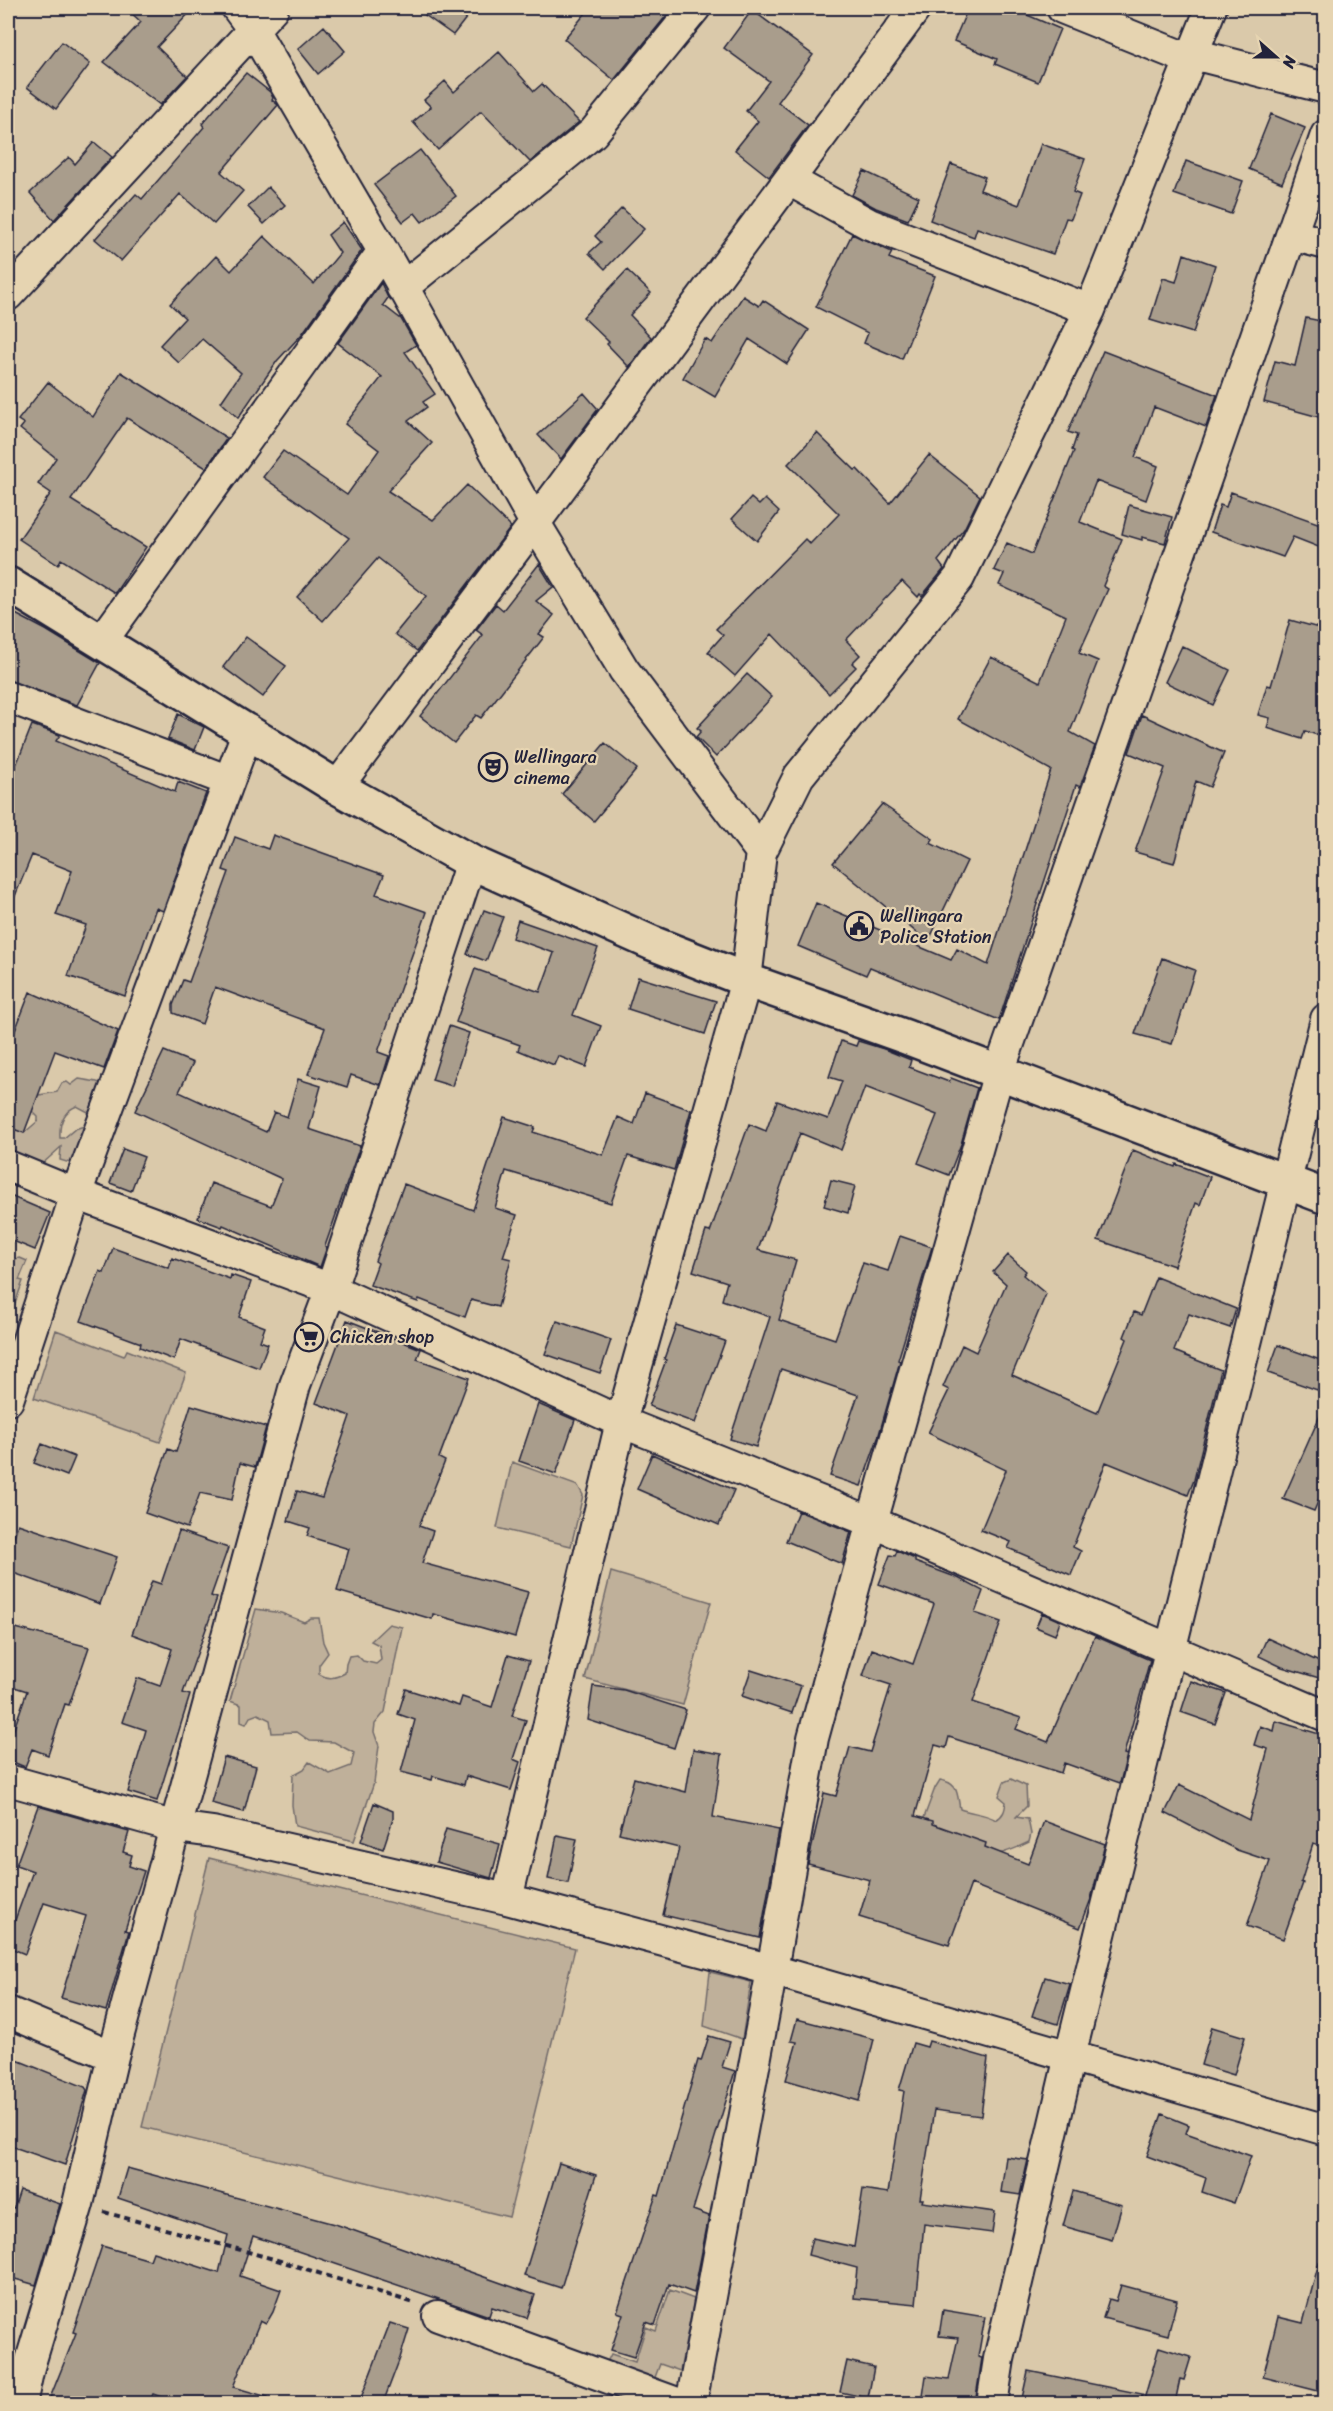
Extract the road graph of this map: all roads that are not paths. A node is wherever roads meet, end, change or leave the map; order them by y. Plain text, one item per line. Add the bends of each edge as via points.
1 (273, 8) edge
2 (695, 8) edge
3 (916, 8) edge
4 (1062, 8) edge
5 (1211, 8) edge
6 (245, 19) edge
7 (1192, 57) junction
8 (1326, 88) edge
9 (1326, 135) edge
10 (789, 180) junction
11 (1292, 235) junction
12 (1326, 244) edge
13 (383, 250) junction
14 (402, 288) junction
15 (8, 295) edge
16 (1090, 310) junction
17 (536, 523) junction
18 (8, 584) edge
19 (102, 641) junction
20 (8, 697) edge
21 (248, 730) junction
22 (229, 781) junction
23 (337, 787) junction
24 (761, 852) junction
25 (471, 862) junction
26 (746, 980) junction
27 (1326, 1019) edge
28 (999, 1072) junction
29 (8, 1166) edge
30 (1285, 1182) junction
31 (76, 1194) junction
32 (1326, 1197) edge
33 (331, 1289) junction
34 (8, 1400) edge
35 (621, 1422) junction
36 (872, 1522) junction
37 (1169, 1650) junction
38 (1326, 1716) edge
39 (8, 1780) edge
40 (176, 1827) junction
41 (507, 1899) junction
42 (772, 1970) junction
43 (8, 2012) edge
44 (113, 2056) junction
45 (1070, 2056) junction
46 (1326, 2130) edge
47 (438, 2316) road end
48 (21, 2403) edge
49 (680, 2403) edge
50 (691, 2403) edge
51 (992, 2403) edge

1 - 6 street
2 - 14 street via 593,133
3 - 10 street
4 - 7 street
5 - 7 street
6 - 13 street
6 - 15 street
7 - 8 street
7 - 16 street
9 - 11 street
10 - 16 street via 869,224
10 - 17 street
11 - 12 street
11 - 28 street
13 - 14 street
13 - 19 street
14 - 17 street
16 - 24 street via 959,578 799,776
17 - 23 street
17 - 24 street via 624,670
18 - 19 street
19 - 21 street
20 - 22 street
21 - 22 street
21 - 23 street
22 - 31 street
23 - 25 street
24 - 26 street
25 - 26 street via 652,943
25 - 33 street
26 - 28 street
26 - 35 street
27 - 30 street
28 - 30 street
28 - 36 street
29 - 31 street
30 - 32 street
30 - 37 street
31 - 33 street
31 - 34 street
33 - 35 street
33 - 40 street via 295,1385
35 - 36 street
35 - 41 street
36 - 37 street
36 - 42 street via 813,1738
37 - 38 street
37 - 45 street
39 - 40 street
40 - 41 street
40 - 44 street
41 - 42 street
42 - 45 street
42 - 50 street
43 - 44 street
44 - 48 street via 78,2204
45 - 46 street
45 - 51 street
47 - 49 street

